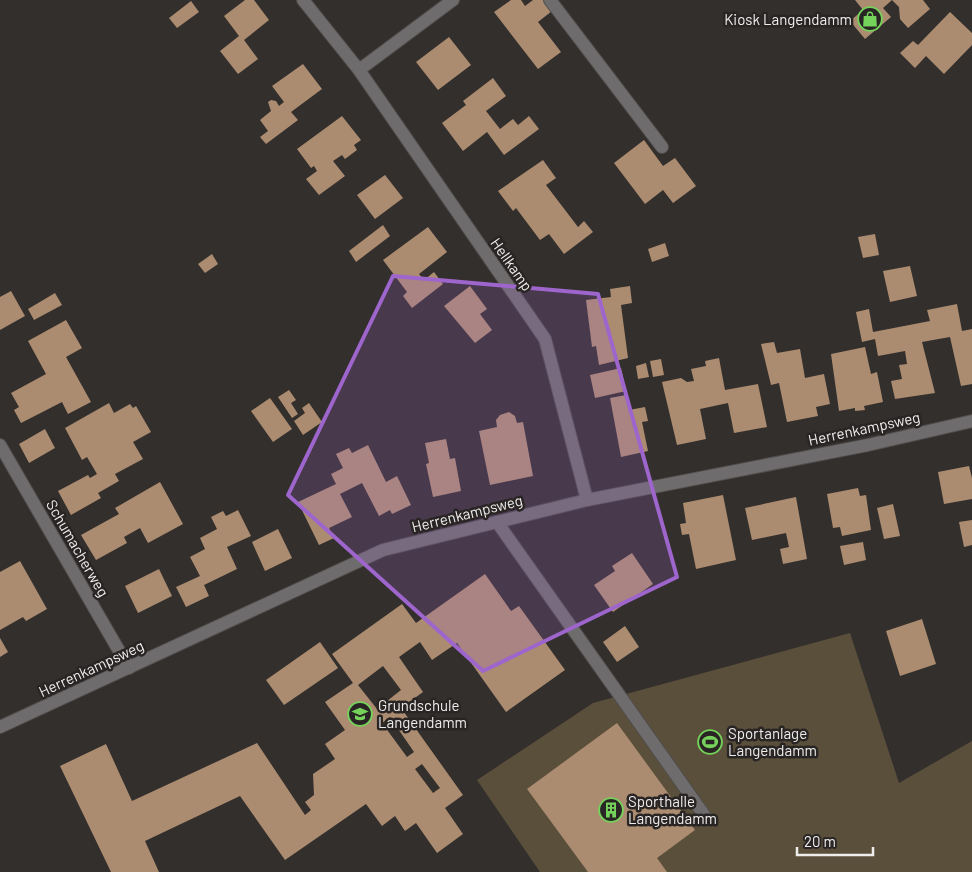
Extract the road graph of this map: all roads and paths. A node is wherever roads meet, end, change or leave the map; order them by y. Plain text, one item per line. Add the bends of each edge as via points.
1 (303, 0) edge
2 (453, 0) edge
3 (550, 0) edge
4 (359, 70) junction
5 (662, 147) dead end
6 (972, 421) edge
7 (0, 445) edge
8 (587, 500) junction
9 (497, 522) junction
10 (129, 668) junction
11 (0, 727) edge
12 (707, 819) dead end

1 - 4 street, Hellkamp
2 - 4 street
3 - 5 street
4 - 8 street, Hellkamp via 545,339
6 - 8 street, Herrenkampsweg via 868,445
7 - 10 street, Schumacherweg
8 - 9 street, Herrenkampsweg
9 - 10 street, Herrenkampsweg via 383,550
9 - 12 street
10 - 11 street, Herrenkampsweg

